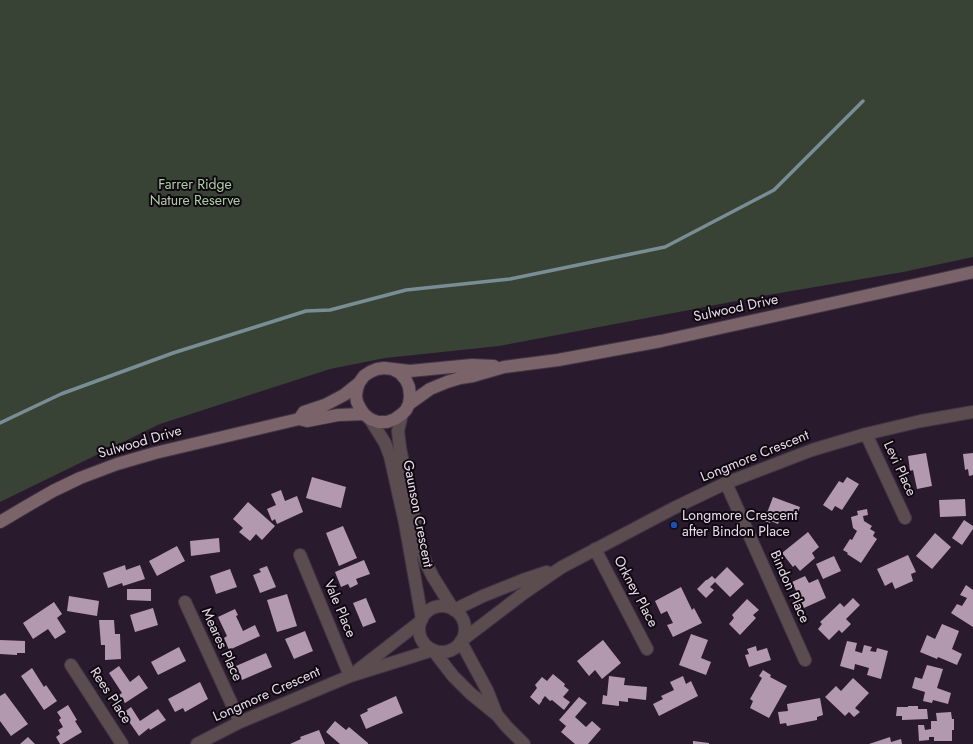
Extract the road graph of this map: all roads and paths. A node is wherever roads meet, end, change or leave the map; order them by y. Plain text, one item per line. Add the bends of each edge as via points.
1 (973, 272) edge
2 (504, 367) junction
3 (392, 369) junction
4 (359, 383) junction
5 (405, 409) junction
6 (973, 412) edge
7 (367, 416) junction
8 (299, 419) junction
9 (866, 434) junction
10 (726, 483) junction
11 (905, 518) dead end
12 (0, 522) edge
13 (595, 549) junction
14 (300, 555) dead end
15 (562, 567) junction
16 (185, 602) dead end
17 (454, 610) junction
18 (422, 620) junction
19 (461, 642) junction
20 (647, 649) dead end
21 (433, 650) junction
22 (805, 660) dead end
23 (71, 665) dead end
24 (350, 676) junction
25 (497, 715) junction
26 (240, 722) junction
27 (122, 744) edge
28 (197, 744) edge
29 (524, 744) edge

1 - 2 main road, Sulwood Drive via 653,342 558,360
2 - 3 main road, Sulwood Drive via 472,365 410,371
2 - 5 main road, Sulwood Drive via 430,389
3 - 4 main road, Sulwood Drive via 377,369 364,376
3 - 5 main road via 400,373 409,387 410,396
4 - 7 main road via 357,402
4 - 8 main road, Sulwood Drive via 344,395 304,412
5 - 7 main road, Sulwood Drive via 395,419 387,422 378,422
5 - 17 street, Gaunson Crescent via 398,431 420,546 431,572
6 - 9 street, Longmore Crescent
7 - 8 main road, Sulwood Drive via 338,415 307,421
7 - 18 street, Gaunson Crescent via 385,443 390,456
8 - 12 main road, Sulwood Drive via 118,464 53,491
9 - 10 street, Longmore Crescent via 812,450
9 - 11 street, Levi Place
10 - 13 street, Longmore Crescent
10 - 22 street, Bindon Place
13 - 15 street, Longmore Crescent
13 - 20 street, Orkney Place
14 - 24 street, Vale Place
15 - 17 street, Longmore Crescent via 523,580
15 - 19 street, Longmore Crescent
16 - 26 street, Meares Place
17 - 18 street via 448,607 436,608 430,610
17 - 19 street via 464,624
18 - 21 street via 421,638
18 - 24 street, Longmore Crescent
19 - 21 street via 449,651
19 - 25 street
21 - 24 street, Longmore Crescent
21 - 25 street via 453,676
23 - 27 street, Rees Place
24 - 26 street, Longmore Crescent
25 - 29 street
26 - 28 street, Longmore Crescent

